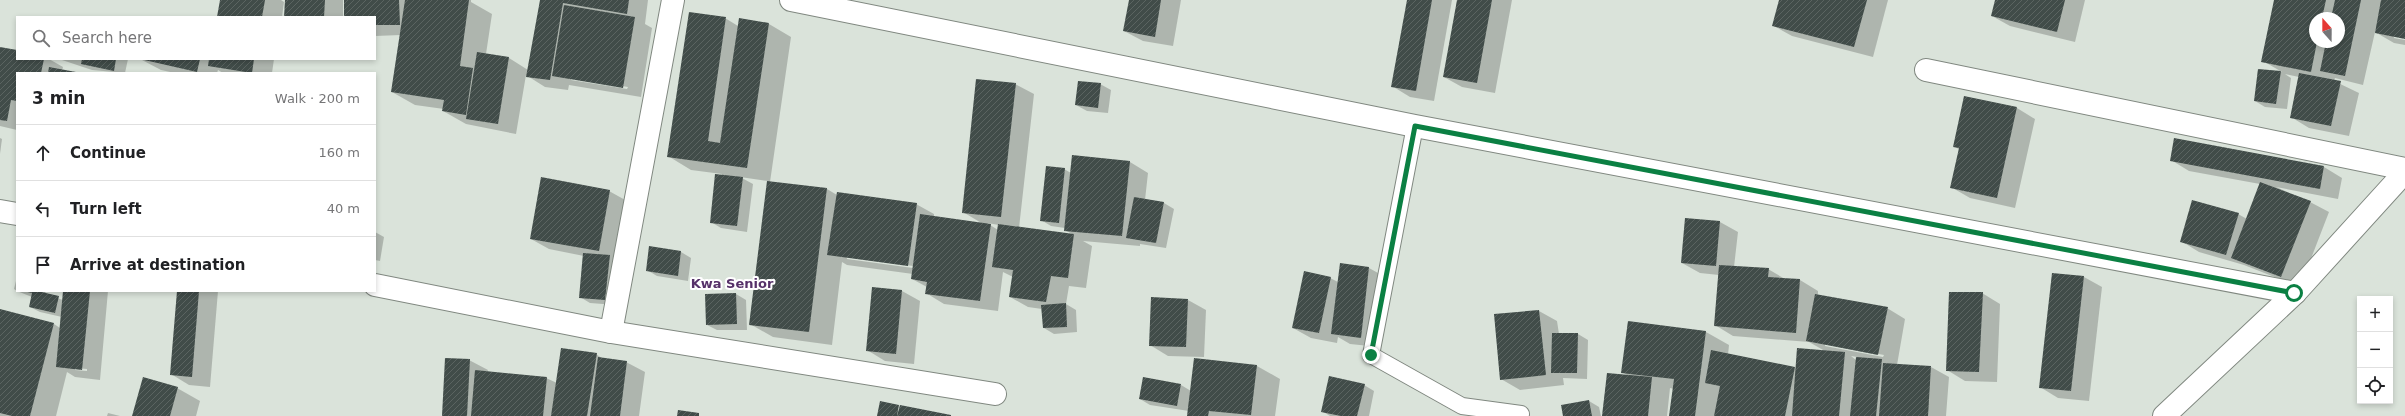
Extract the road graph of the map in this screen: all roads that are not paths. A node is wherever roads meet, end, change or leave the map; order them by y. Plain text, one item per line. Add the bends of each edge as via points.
1 (673, 0) edge
2 (791, 0) edge
3 (871, 8) edge
4 (1926, 70) dead end
5 (1415, 126) junction
6 (2405, 169) edge
7 (2405, 172) edge
8 (0, 211) edge
9 (16, 214) edge
10 (376, 285) edge
11 (2294, 293) junction
12 (611, 332) junction
13 (995, 394) dead end
14 (1520, 414) dead end
15 (2164, 416) edge

1 - 12 street
2 - 3 street
3 - 5 street
4 - 6 street
5 - 11 street
5 - 14 lane via 1371,355 1462,406
7 - 11 street
8 - 9 street
10 - 12 street
11 - 15 street
12 - 13 street

